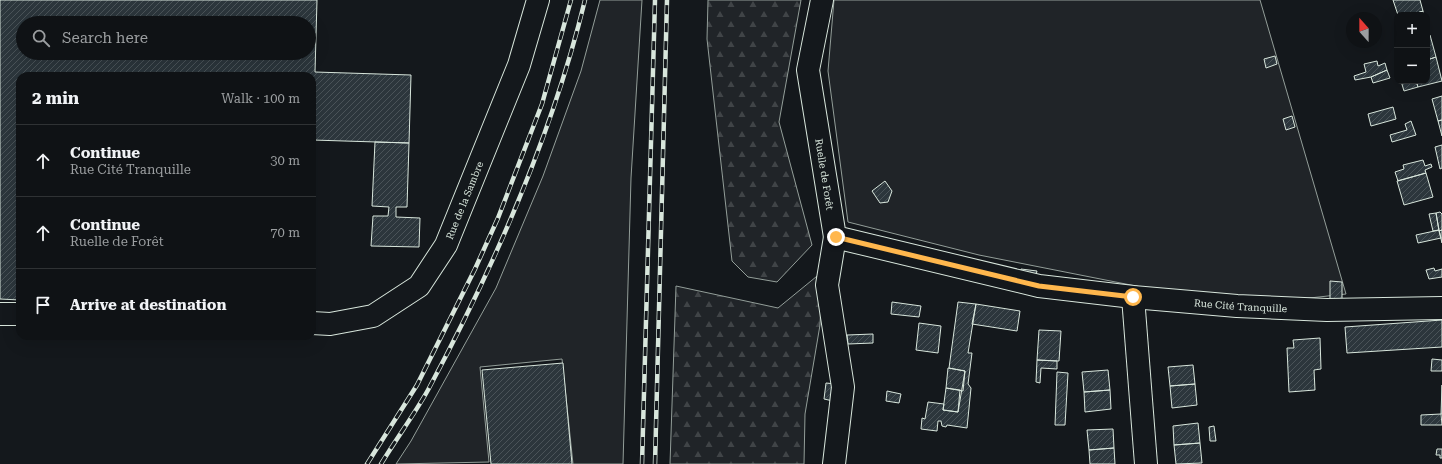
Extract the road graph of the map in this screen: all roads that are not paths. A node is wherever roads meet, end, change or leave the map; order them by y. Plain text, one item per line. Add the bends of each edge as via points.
1 (538, 0) edge
2 (822, 0) edge
3 (836, 237) junction
4 (1133, 297) junction
5 (1442, 308) edge
6 (0, 314) edge
7 (16, 314) edge
8 (316, 323) edge
9 (834, 464) edge
10 (1146, 464) edge

1 - 8 street, Rue de la Sambre via 519,65 448,237 419,286 373,316 330,324
2 - 3 street, Ruelle de Forêt via 808,70
3 - 4 street, Rue Cité Tranquille via 1039,286
3 - 9 street via 827,285 843,387
4 - 5 street, Rue Cité Tranquille via 1237,306 1327,310
4 - 10 street
6 - 7 street

